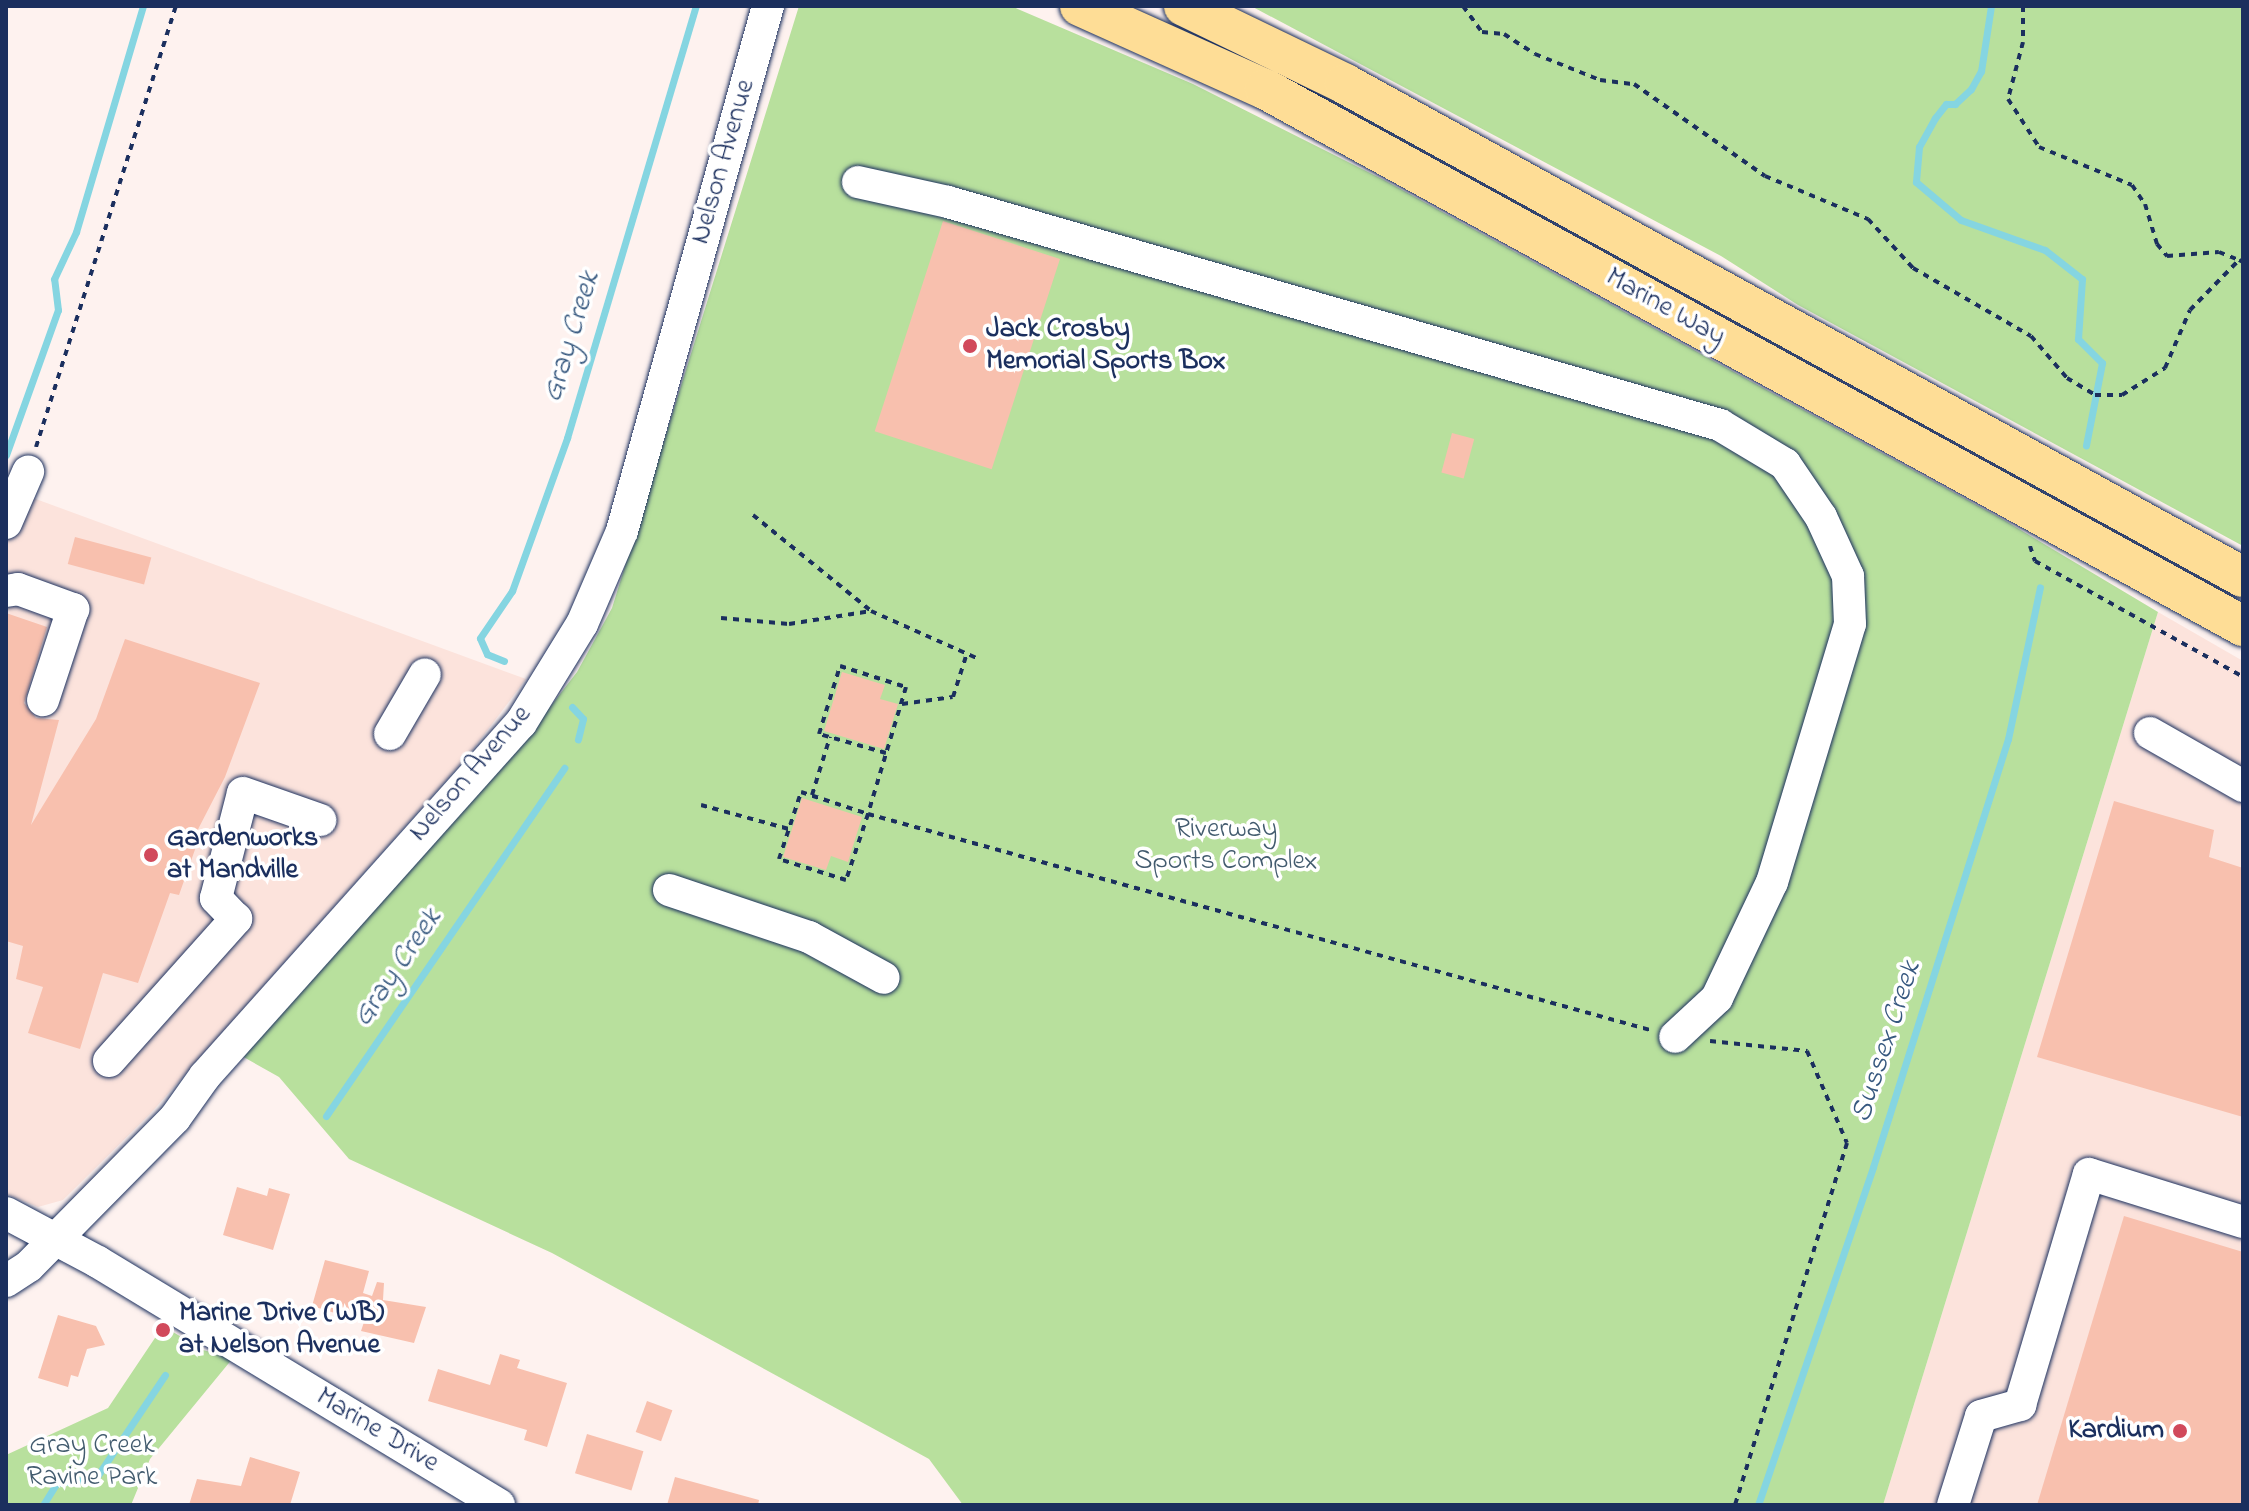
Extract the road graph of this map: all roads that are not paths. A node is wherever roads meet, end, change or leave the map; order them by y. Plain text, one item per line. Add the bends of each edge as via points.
1 (768, 6) edge
2 (1080, 6) edge
3 (1184, 6) edge
4 (858, 182) dead end
5 (28, 472) road end
6 (8, 512) edge
7 (2243, 577) edge
8 (6, 591) edge
9 (2243, 626) edge
10 (425, 674) dead end
11 (43, 700) dead end
12 (2150, 733) dead end
13 (390, 734) dead end
14 (2243, 786) edge
15 (320, 820) dead end
16 (669, 890) dead end
17 (884, 978) dead end
18 (1675, 1037) road end
19 (109, 1061) dead end
20 (6, 1213) edge
21 (2243, 1222) edge
22 (56, 1240) junction
23 (6, 1281) edge
24 (499, 1505) edge
25 (1953, 1505) edge

1 - 22 street, Nelson Avenue via 622,531 582,624 521,723 205,1076 175,1118
2 - 9 main road, Marine Way via 1265,89
3 - 7 main road, Marine Way via 1345,84
4 - 18 street via 948,202 1720,425 1785,464 1821,517 1848,576 1850,624 1772,882 1717,998
5 - 6 street
8 - 11 street via 18,589 73,609
10 - 13 street
12 - 14 street
15 - 19 street via 243,793 216,898 236,919
16 - 17 street via 809,937
20 - 22 street, Marine Drive
21 - 25 street via 2089,1174 2020,1405 1981,1416
22 - 23 street, Nelson Avenue
22 - 24 street, Marine Drive

